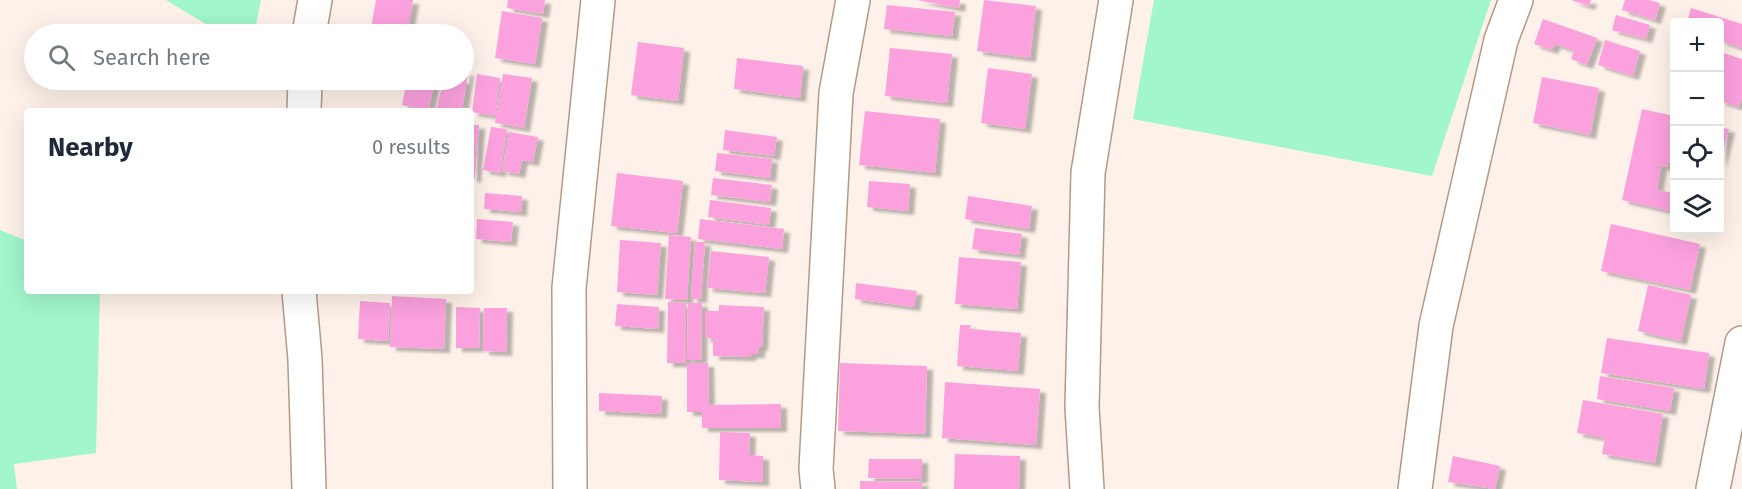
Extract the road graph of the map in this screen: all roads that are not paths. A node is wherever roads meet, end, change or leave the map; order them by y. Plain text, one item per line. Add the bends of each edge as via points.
1 (315, 0) edge
2 (598, 0) edge
3 (853, 0) edge
4 (1116, 0) edge
5 (1516, 0) edge
6 (311, 24) edge
7 (305, 90) edge
8 (304, 108) edge
9 (299, 294) edge
10 (1742, 343) edge
11 (309, 489) edge
12 (570, 489) edge
13 (818, 489) edge
14 (1087, 489) edge
15 (1415, 489) edge
16 (1713, 489) edge

1 - 6 street
2 - 12 street via 569,288
3 - 13 street via 836,93
4 - 14 street via 1088,173 1082,407
5 - 15 street via 1501,40 1436,326
7 - 8 street
9 - 11 street
10 - 16 street

